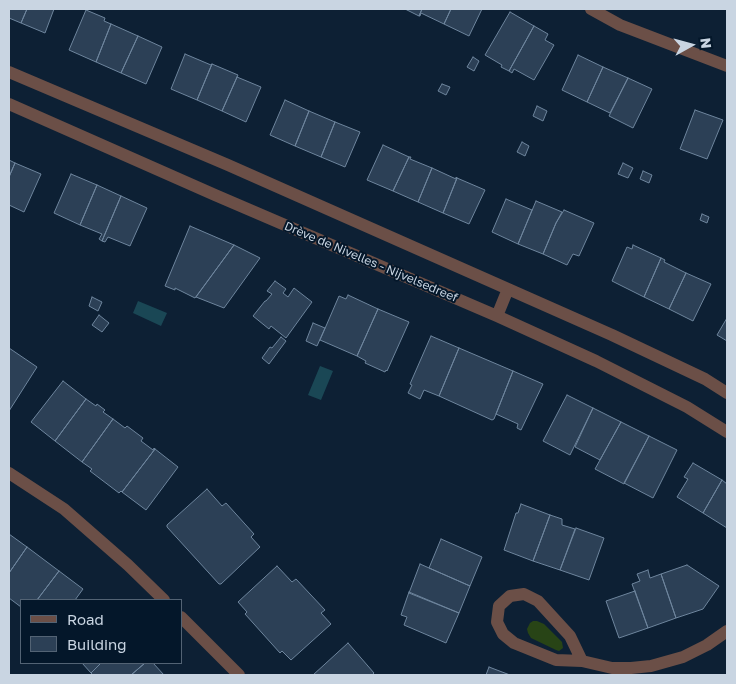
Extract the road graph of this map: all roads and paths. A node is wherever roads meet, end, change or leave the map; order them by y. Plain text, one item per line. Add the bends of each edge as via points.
1 (591, 9) edge
2 (727, 66) edge
3 (9, 72) edge
4 (9, 104) edge
5 (508, 289) junction
6 (497, 316) junction
7 (727, 393) edge
8 (727, 432) edge
9 (9, 472) edge
10 (163, 599) edge
11 (182, 618) edge
12 (727, 631) edge
13 (582, 661) junction
14 (239, 675) edge

1 - 2 street via 620,25
3 - 5 street
4 - 6 street, Drève de Nivelles - Nijvelsedreef
5 - 6 street
5 - 7 street via 705,379
6 - 8 street, Drève de Nivelles - Nijvelsedreef via 687,407
9 - 10 street via 64,509
11 - 14 street
12 - 13 street via 683,657 651,666 612,668
13 - 13 street via 570,636 538,601 524,594 510,596 500,606 497,622 503,634 514,643 556,660

